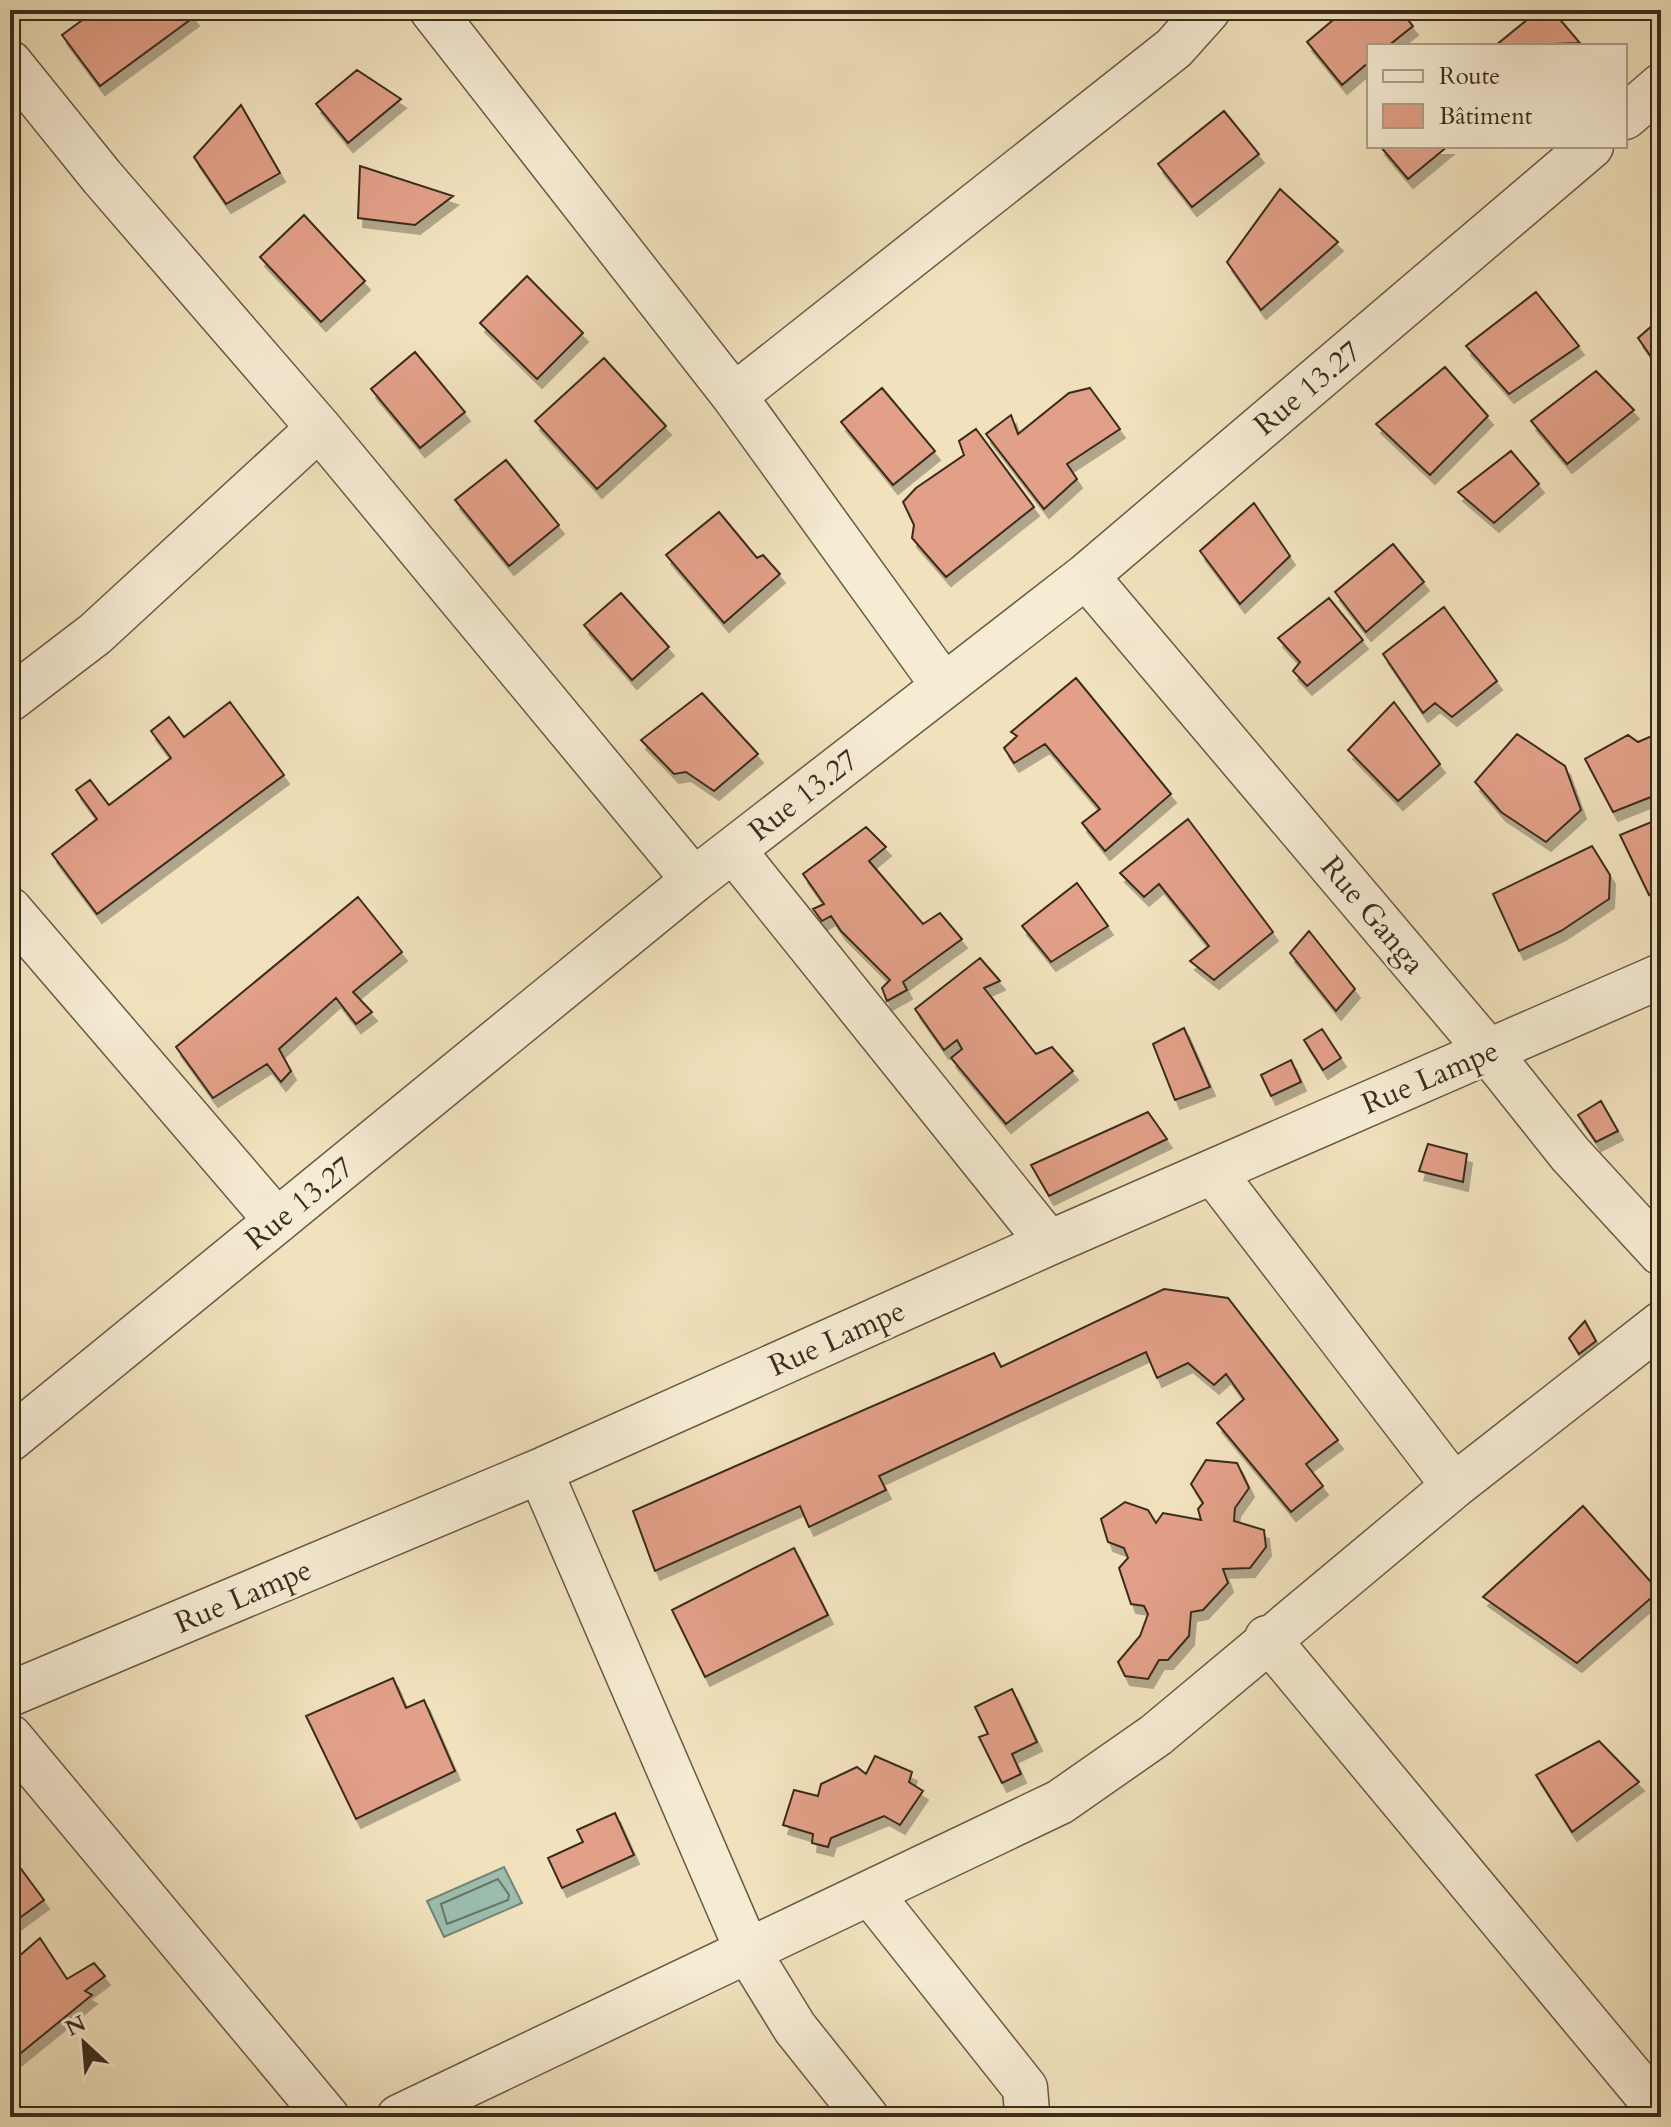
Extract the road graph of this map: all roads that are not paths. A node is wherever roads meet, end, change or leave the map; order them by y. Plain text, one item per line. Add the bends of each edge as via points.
1 (432, 10) edge
2 (1208, 10) edge
3 (10, 63) edge
4 (1661, 86) edge
5 (1627, 115) edge
6 (1589, 148) edge
7 (734, 396) junction
8 (319, 428) junction
9 (1086, 576) junction
10 (943, 685) junction
11 (10, 699) edge
12 (733, 850) junction
13 (694, 880) junction
14 (10, 910) edge
15 (1661, 976) edge
16 (1488, 1051) junction
17 (1213, 1172) junction
18 (277, 1221) junction
19 (1049, 1243) junction
20 (1661, 1253) edge
21 (1661, 1324) edge
22 (10, 1439) edge
23 (540, 1471) junction
24 (1454, 1486) junction
25 (1267, 1638) junction
26 (10, 1694) edge
27 (10, 1737) edge
28 (870, 1893) junction
29 (747, 1950) junction
30 (1661, 2112) edge
31 (327, 2117) edge
32 (399, 2117) edge
33 (866, 2117) edge
34 (1023, 2117) edge

1 - 7 street
2 - 7 street via 1174,48
3 - 8 street
4 - 5 street
6 - 9 street, Rue 13.27
7 - 10 street
8 - 11 street via 95,634
8 - 13 street
9 - 10 street, Rue 13.27
9 - 16 street, Rue Ganga
10 - 12 street, Rue 13.27
12 - 13 street, Rue 13.27
12 - 19 street
13 - 18 street, Rue 13.27
14 - 18 street
15 - 16 street, Rue Lampe
16 - 17 street, Rue Lampe
16 - 20 street, Rue Ganga via 1570,1154
17 - 19 street, Rue Lampe
17 - 24 street
18 - 22 street, Rue 13.27
19 - 23 street, Rue Lampe
21 - 24 street
23 - 26 street, Rue Lampe
23 - 29 street
24 - 25 street
25 - 28 street via 1156,1735 1060,1802
25 - 30 street
27 - 31 street
28 - 29 street
28 - 34 street via 1025,2088
29 - 32 street
29 - 33 street via 795,2028

